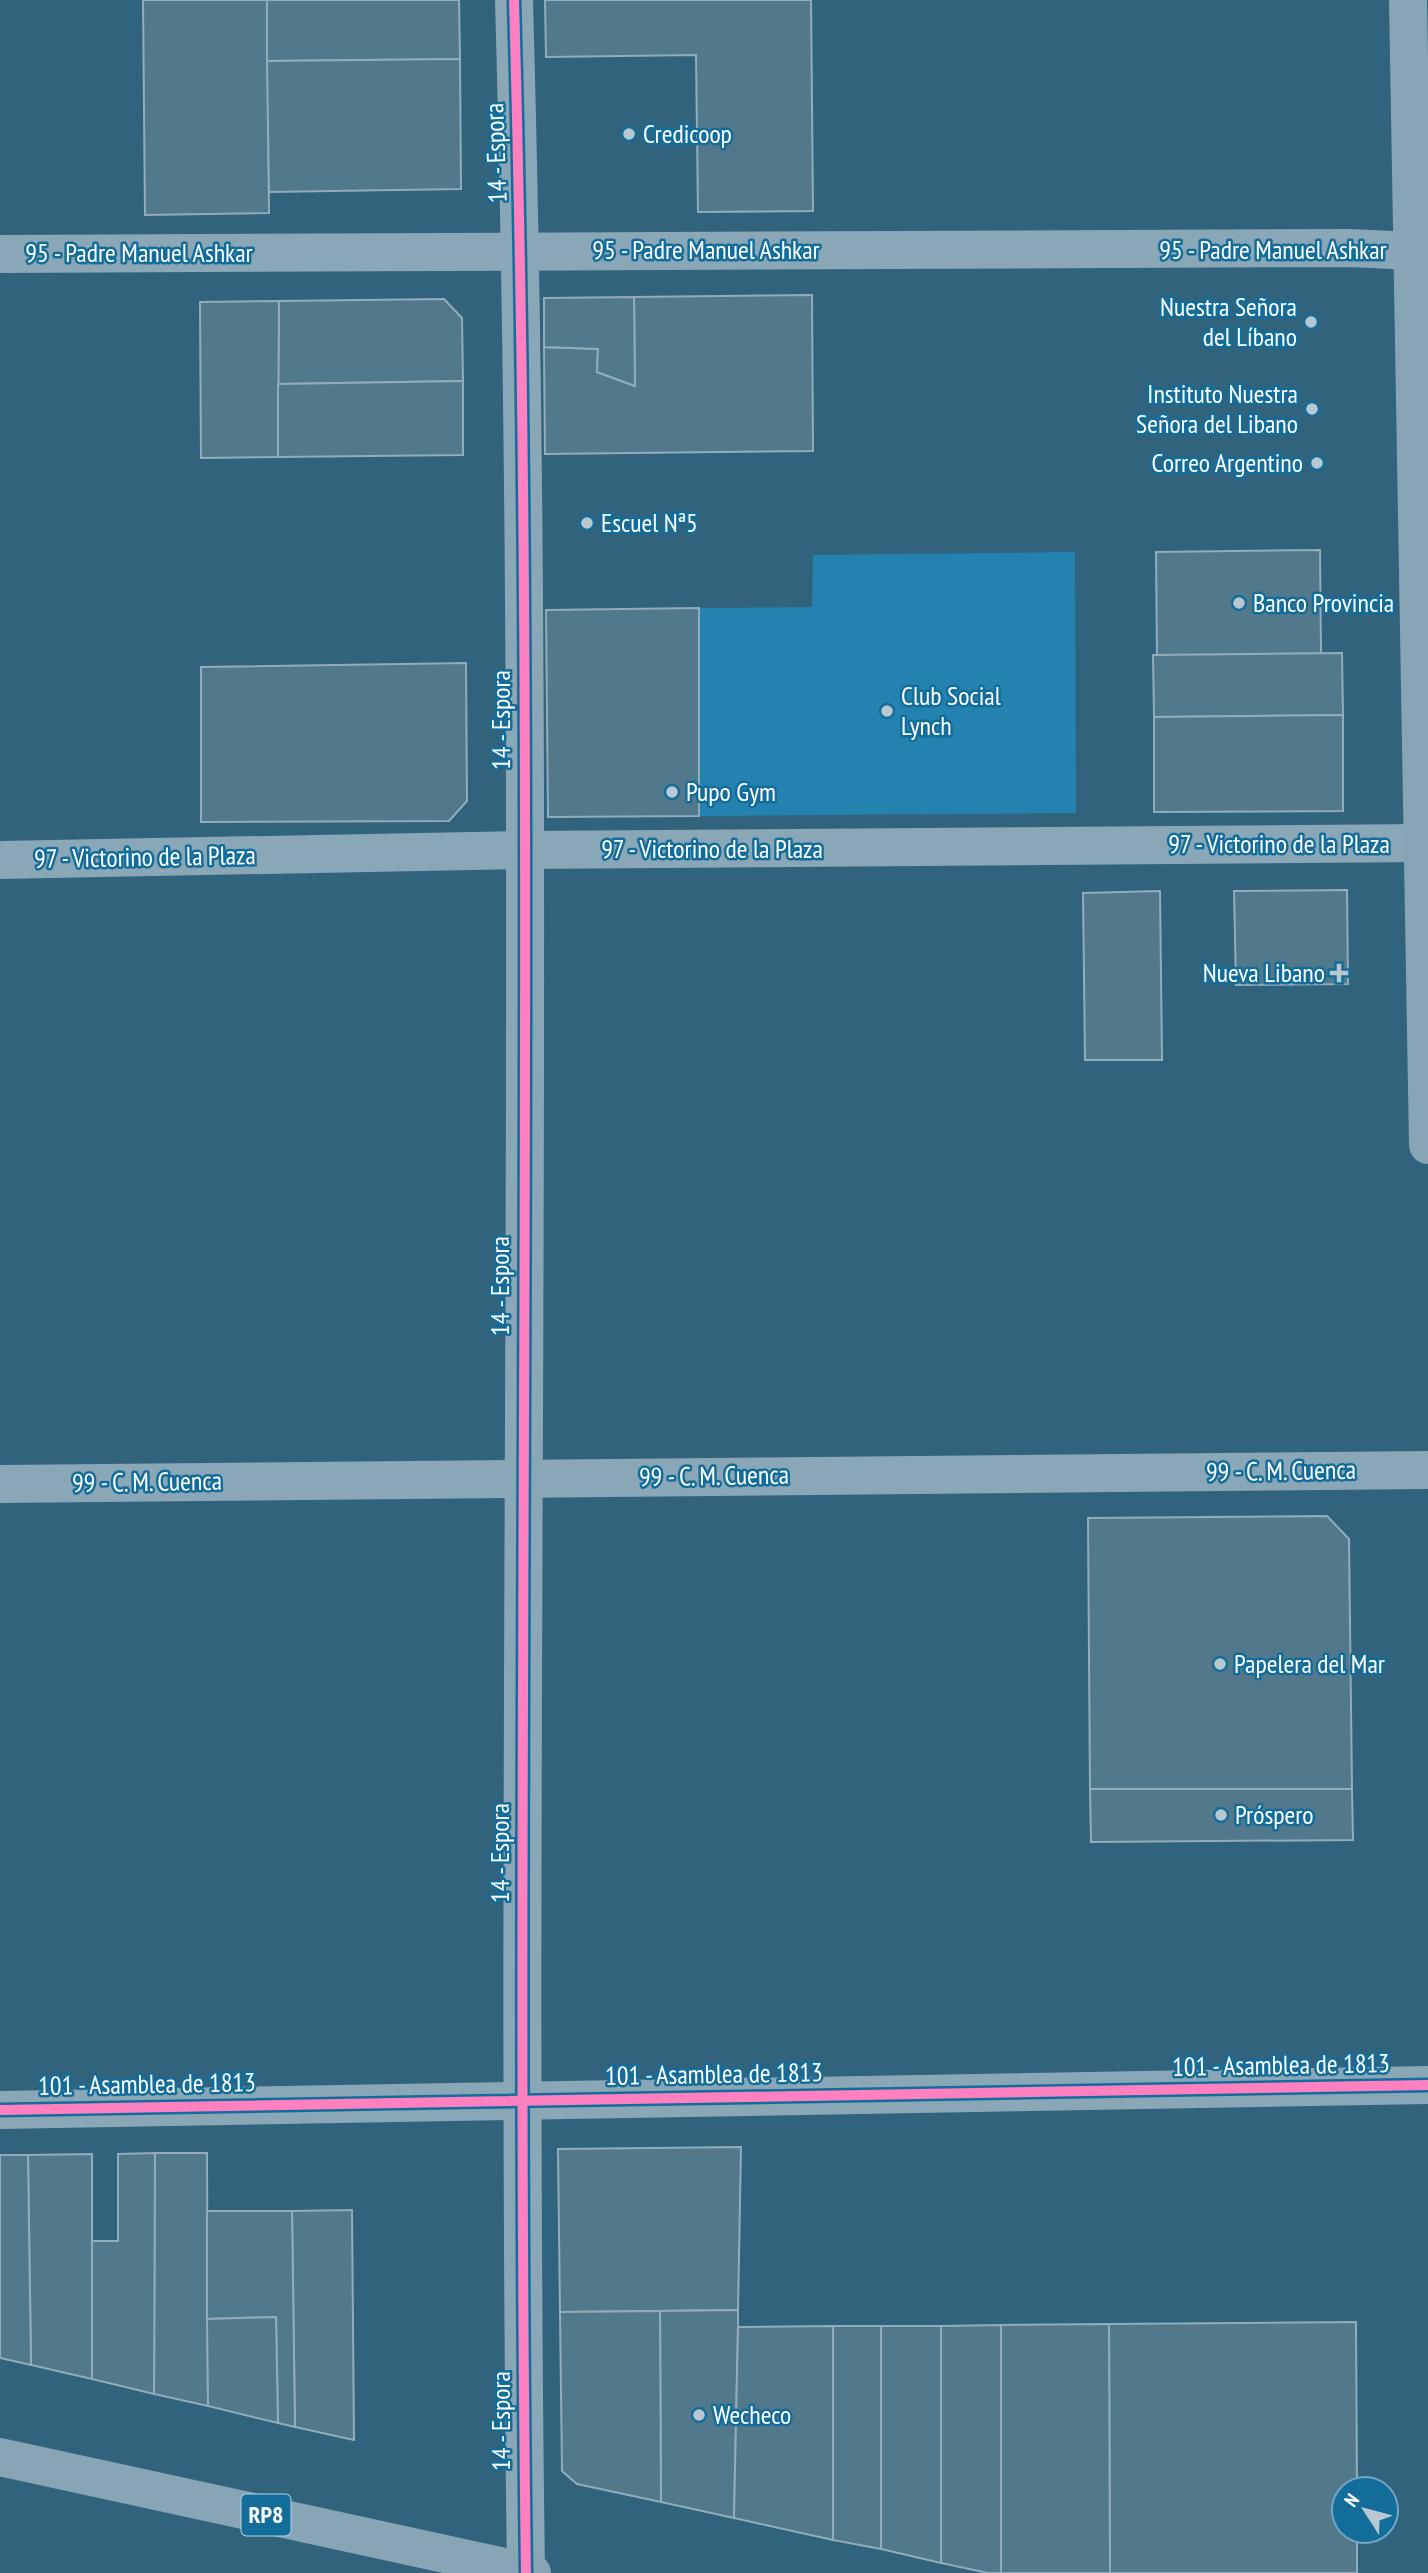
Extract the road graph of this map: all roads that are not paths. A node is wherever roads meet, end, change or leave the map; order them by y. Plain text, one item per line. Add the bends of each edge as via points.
1 (514, 0) edge
2 (1408, 0) edge
3 (1418, 50) edge
4 (521, 250) junction
5 (1412, 251) junction
6 (0, 254) edge
7 (1424, 843) junction
8 (524, 850) junction
9 (0, 860) edge
10 (1426, 924) edge
11 (1428, 1145) edge
12 (1428, 1470) edge
13 (522, 1478) junction
14 (0, 1484) edge
15 (1428, 2085) edge
16 (522, 2101) junction
17 (0, 2110) edge
18 (0, 2457) edge
19 (528, 2573) edge

1 - 4 street, 14 - Espora
2 - 3 main road
3 - 5 main road
4 - 5 street, 95 - Padre Manuel Ashkar
4 - 6 street, 95 - Padre Manuel Ashkar
4 - 8 street, 14 - Espora
5 - 7 main road
7 - 8 street, 97 - Victorino de la Plaza
7 - 10 main road
8 - 9 street, 97 - Victorino de la Plaza
8 - 13 street, 14 - Espora
10 - 11 main road
12 - 13 street, 99 - C. M. Cuenca
13 - 14 street, 99 - C. M. Cuenca
13 - 16 street, 14 - Espora
15 - 16 street, 101 - Asamblea de 1813
16 - 17 street, 101 - Asamblea de 1813
16 - 19 street, 14 - Espora
18 - 19 main road, RP8

